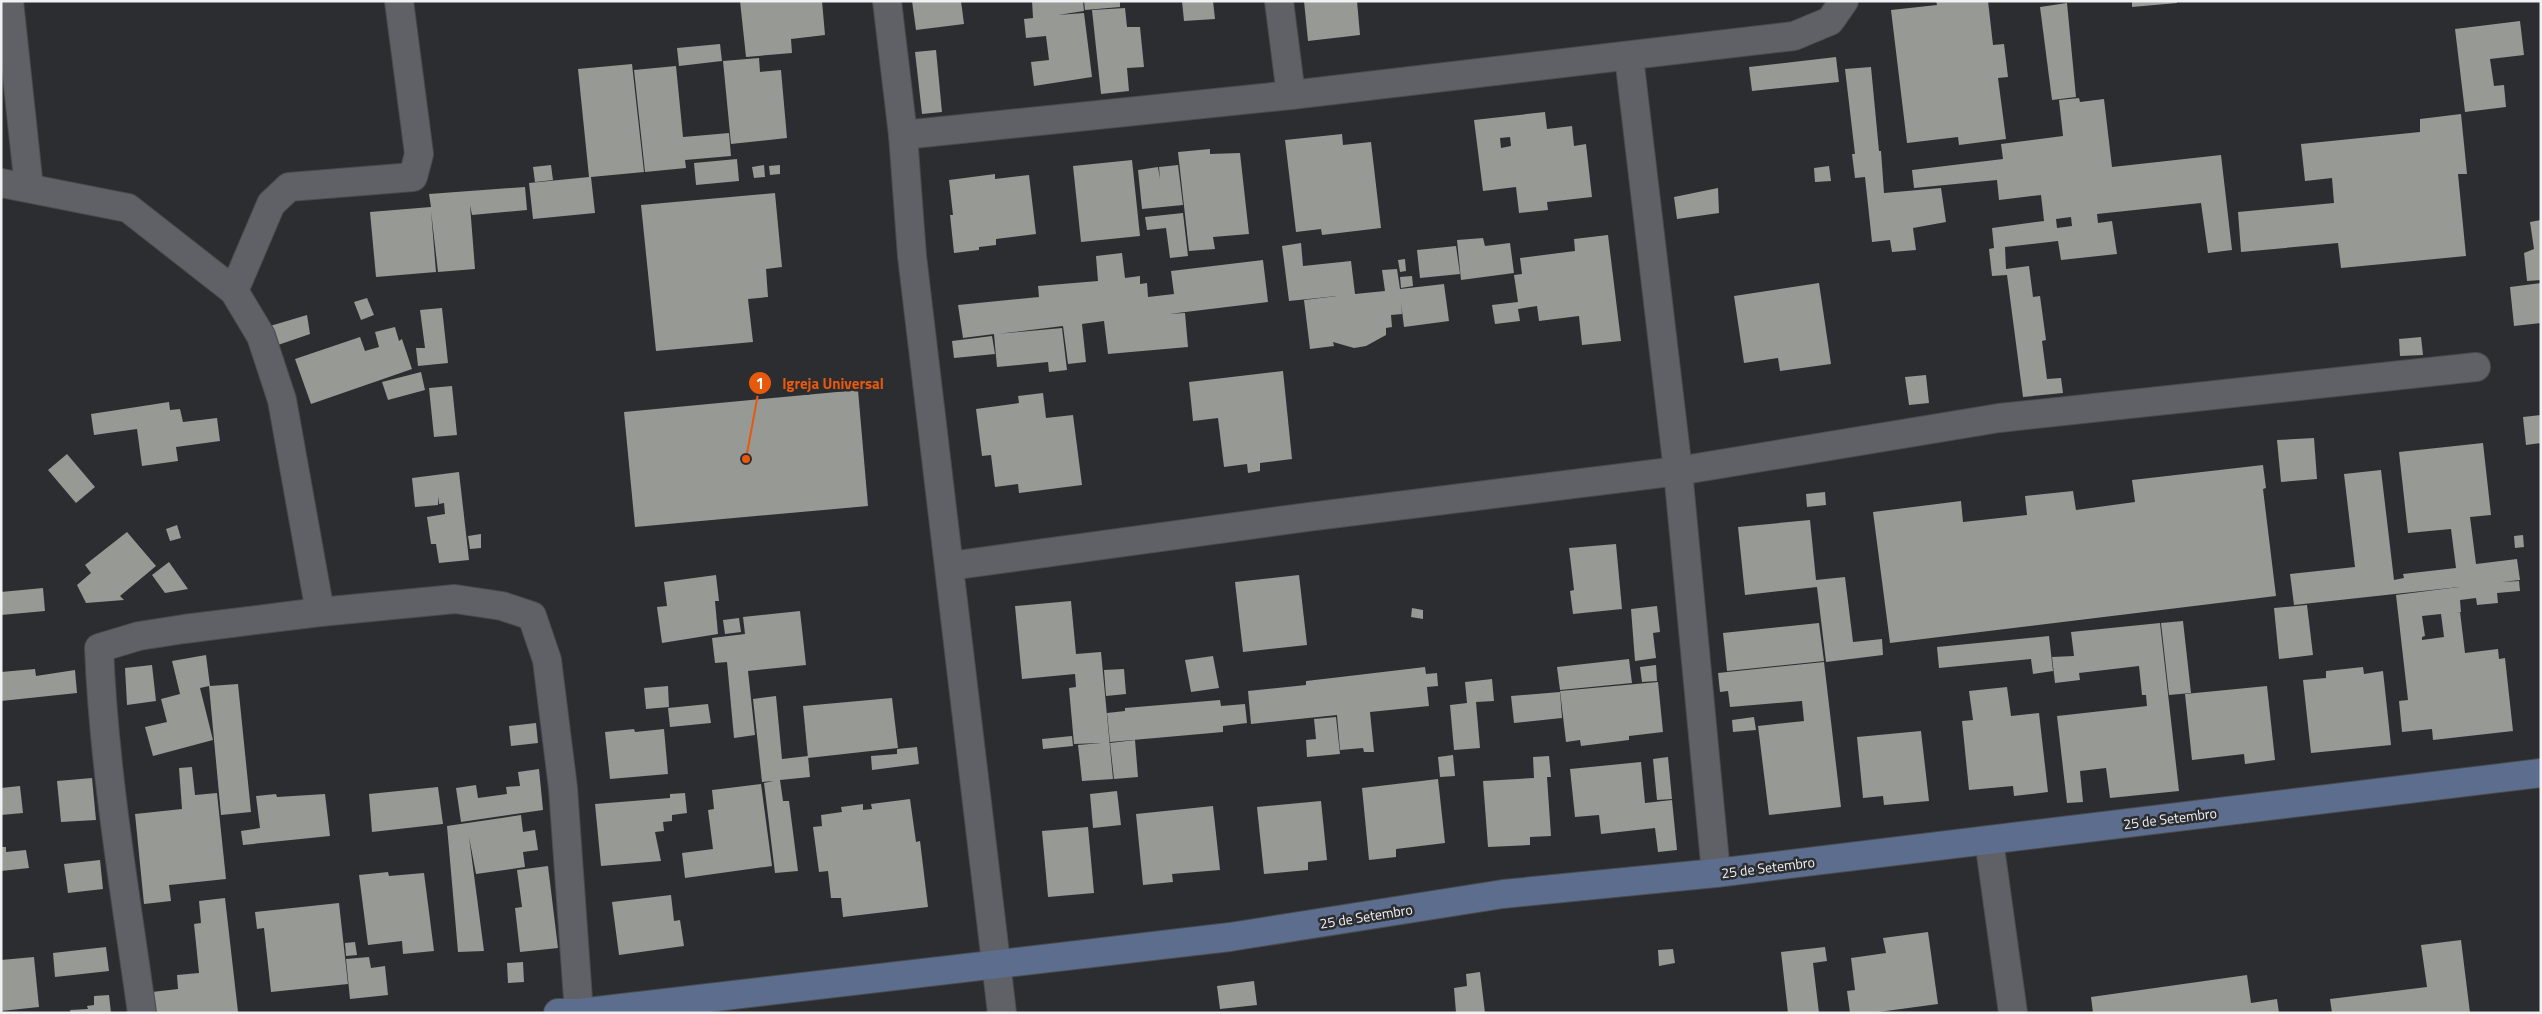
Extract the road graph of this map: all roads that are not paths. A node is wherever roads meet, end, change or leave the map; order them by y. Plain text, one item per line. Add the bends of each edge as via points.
1 (9, 1) edge
2 (399, 1) edge
3 (887, 1) edge
4 (1279, 1) edge
5 (1844, 1) edge
6 (1629, 57) junction
7 (1291, 96) junction
8 (902, 135) junction
9 (1, 183) edge
10 (29, 188) junction
11 (234, 291) junction
12 (2476, 367) dead end
13 (1678, 470) junction
14 (950, 566) junction
15 (320, 612) junction
16 (2541, 773) edge
17 (1989, 840) junction
18 (1716, 873) junction
19 (997, 964) junction
20 (579, 1012) edge
21 (142, 1013) edge
22 (558, 1013) edge
23 (1002, 1013) edge
24 (2013, 1013) edge

1 - 10 street
2 - 11 street via 419,154 413,177 289,187 271,204
3 - 8 street
4 - 7 street
5 - 6 street via 1830,21 1794,36
6 - 7 street
6 - 13 street
7 - 8 street
8 - 14 street via 912,256
9 - 10 street
10 - 11 street via 128,208
11 - 15 street via 261,336 282,400
12 - 13 street via 2000,418
13 - 14 street
13 - 18 street
14 - 19 street
15 - 20 street via 456,599 502,606 532,616 547,660 560,769
15 - 21 street via 138,636 99,648 113,812
16 - 17 street, 25 de Setembro
17 - 18 street, 25 de Setembro
17 - 24 street
18 - 19 street, 25 de Setembro via 1503,894 1230,938
19 - 20 street, 25 de Setembro
19 - 23 street
20 - 22 street, 25 de Setembro

